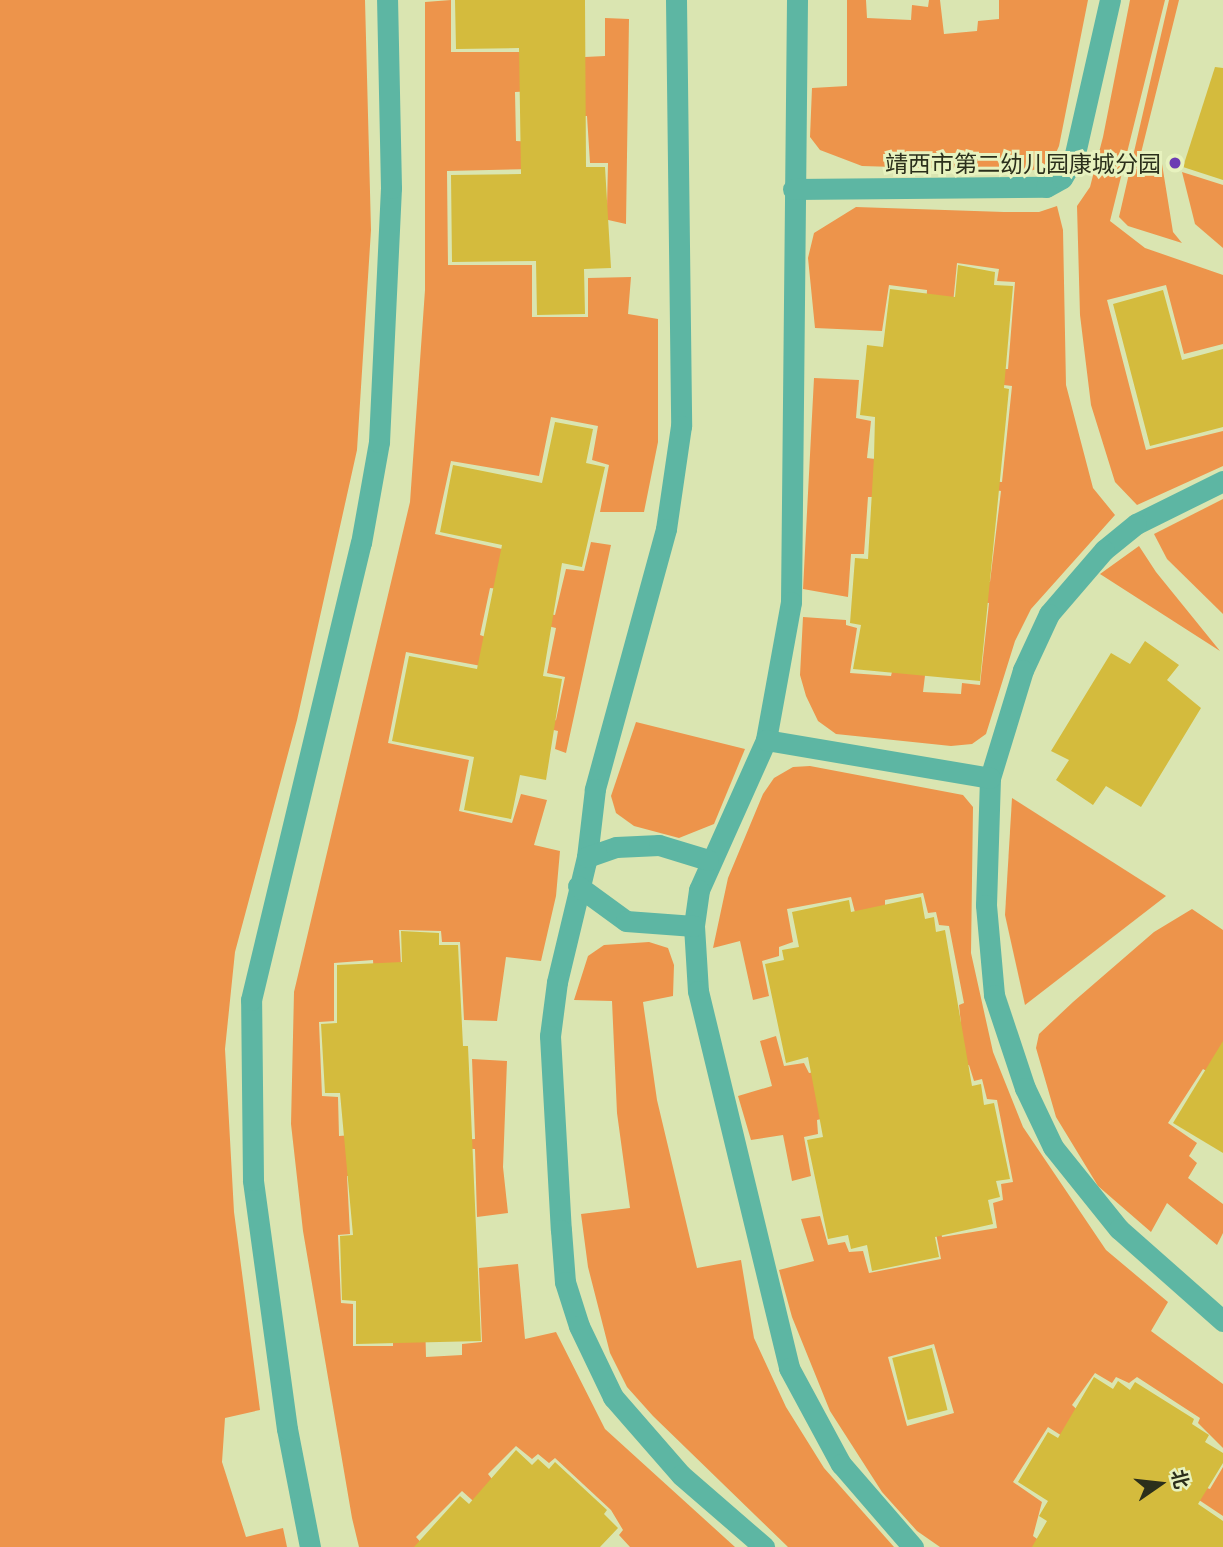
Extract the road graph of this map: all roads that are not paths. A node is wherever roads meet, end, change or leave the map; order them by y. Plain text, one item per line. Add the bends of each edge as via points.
1 (387, 0) edge
2 (676, 0) edge
3 (797, 0) edge
4 (1110, 0) edge
5 (793, 189) junction
6 (1223, 481) edge
7 (766, 740) junction
8 (990, 778) junction
9 (587, 857) junction
10 (708, 860) junction
11 (578, 886) junction
12 (694, 926) junction
13 (1223, 1321) edge
14 (310, 1547) edge
15 (764, 1547) edge
16 (913, 1547) edge

1 - 14 street via 391,201 379,442 361,544 251,1000 253,1180 287,1429
2 - 9 street via 681,426 666,529 595,789
3 - 5 street
4 - 5 street via 1074,158 1062,178 1046,187
5 - 7 street via 791,602
6 - 8 street via 1136,524 1104,550 1049,614 1023,670
7 - 8 street
7 - 10 street
8 - 13 street via 986,953 994,995 1025,1088 1053,1147 1101,1208 1157,1268
9 - 10 street via 617,847 659,845
9 - 11 street
10 - 12 street
11 - 12 street via 626,921
11 - 15 street via 550,1036 565,1282 590,1354 613,1397 681,1475
12 - 16 street via 707,1033 789,1368 841,1464

